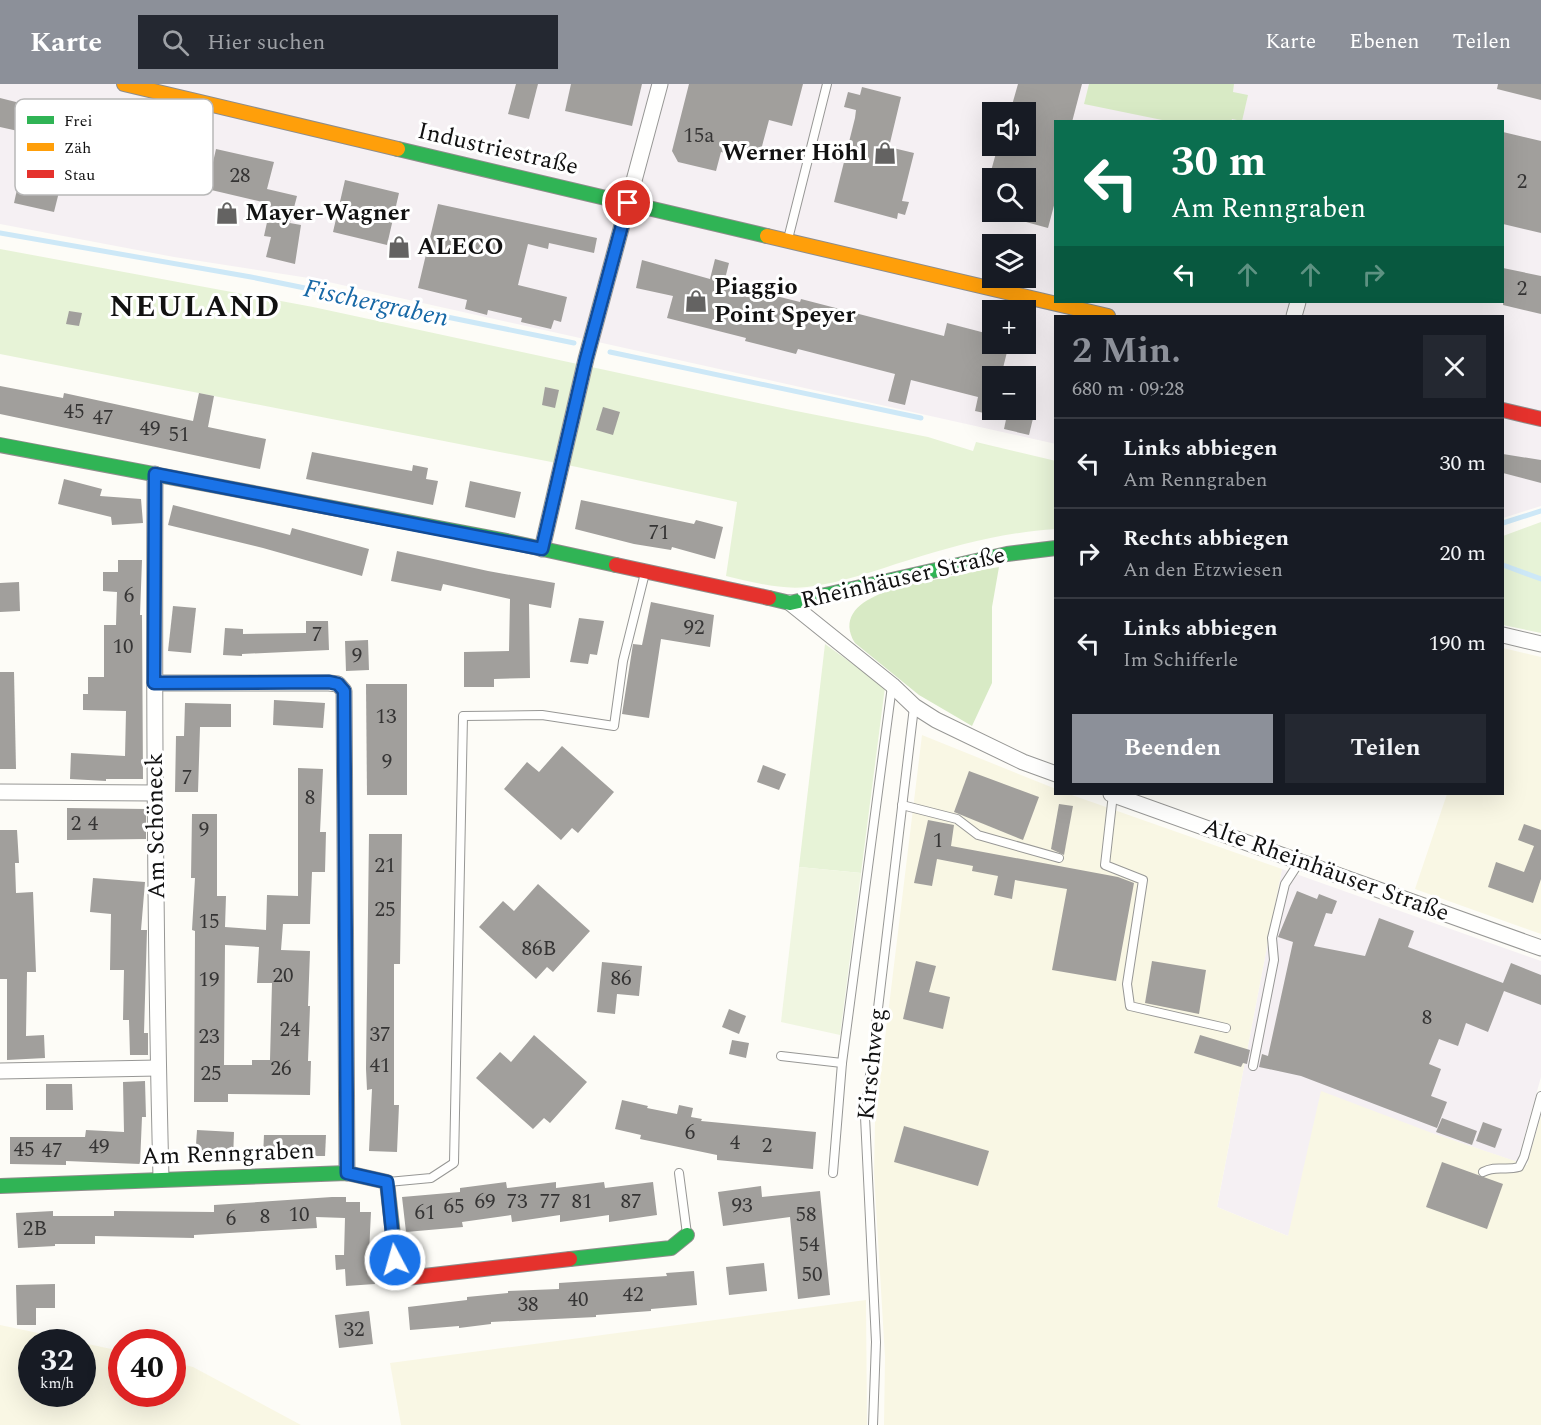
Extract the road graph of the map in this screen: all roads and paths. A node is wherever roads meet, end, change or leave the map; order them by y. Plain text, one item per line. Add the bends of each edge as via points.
1 (124, 84) edge
2 (660, 84) edge
3 (827, 84) edge
4 (188, 99) edge
5 (213, 105) edge
6 (628, 203) junction
7 (788, 241) junction
8 (1104, 315) edge
9 (1504, 410) edge
10 (1541, 419) edge
11 (0, 445) edge
12 (155, 474) junction
13 (1054, 548) edge
14 (542, 549) junction
15 (645, 572) junction
16 (790, 603) junction
17 (1504, 635) edge
18 (1541, 644) edge
19 (154, 683) junction
20 (892, 685) junction
21 (914, 706) junction
22 (1054, 773) edge
23 (0, 792) edge
24 (156, 792) junction
25 (1112, 795) edge
26 (1115, 795) edge
27 (902, 805) junction
28 (1059, 858) dead end
29 (1300, 861) junction
30 (1541, 948) edge
31 (1226, 1028) dead end
32 (781, 1056) dead end
33 (842, 1063) junction
34 (1252, 1066) dead end
35 (158, 1068) junction
36 (0, 1071) edge
37 (1541, 1096) edge
38 (1483, 1172) dead end
39 (347, 1173) junction
40 (679, 1173) dead end
41 (833, 1173) dead end
42 (161, 1178) junction
43 (387, 1182) junction
44 (0, 1186) edge
45 (687, 1235) joint
46 (873, 1425) edge

1 - 4 street, Industriestraße
2 - 6 street
3 - 7 lane
5 - 6 street, Industriestraße
6 - 7 street, Industriestraße
6 - 14 street via 586,359
7 - 8 street, Industriestraße
9 - 10 street
11 - 12 street, Rheinhäuser Straße
12 - 14 street, Rheinhäuser Straße
12 - 19 street, Am Schöneck
13 - 16 street, Rheinhäuser Straße via 1006,554
14 - 15 street, Rheinhäuser Straße
15 - 16 street, Rheinhäuser Straße
15 - 43 lane via 622,660 614,726 542,716 463,716 454,1163 431,1178
16 - 20 street
17 - 18 street
19 - 24 street, Am Schöneck
19 - 39 street via 329,682 344,691
20 - 21 street
20 - 33 lane
21 - 22 street via 968,737
21 - 27 lane, Kirschweg
23 - 24 street
24 - 35 street, Am Schöneck
25 - 31 lane via 1106,865 1143,880 1127,984 1130,1006
26 - 29 street, Alte Rheinhäuser Straße
27 - 28 lane via 957,819 978,835
27 - 46 lane, Kirschweg via 865,1117 876,1342
29 - 30 street, Alte Rheinhäuser Straße
29 - 34 lane via 1286,884 1272,938 1274,960
32 - 33 lane
33 - 41 lane
35 - 36 street
35 - 42 street, Am Schöneck
37 - 38 lane via 1519,1167 1492,1167
39 - 42 street, Am Renngraben
39 - 43 street, Am Renngraben
40 - 45 lane
42 - 44 street, Am Renngraben
43 - 45 street via 398,1279 671,1248

